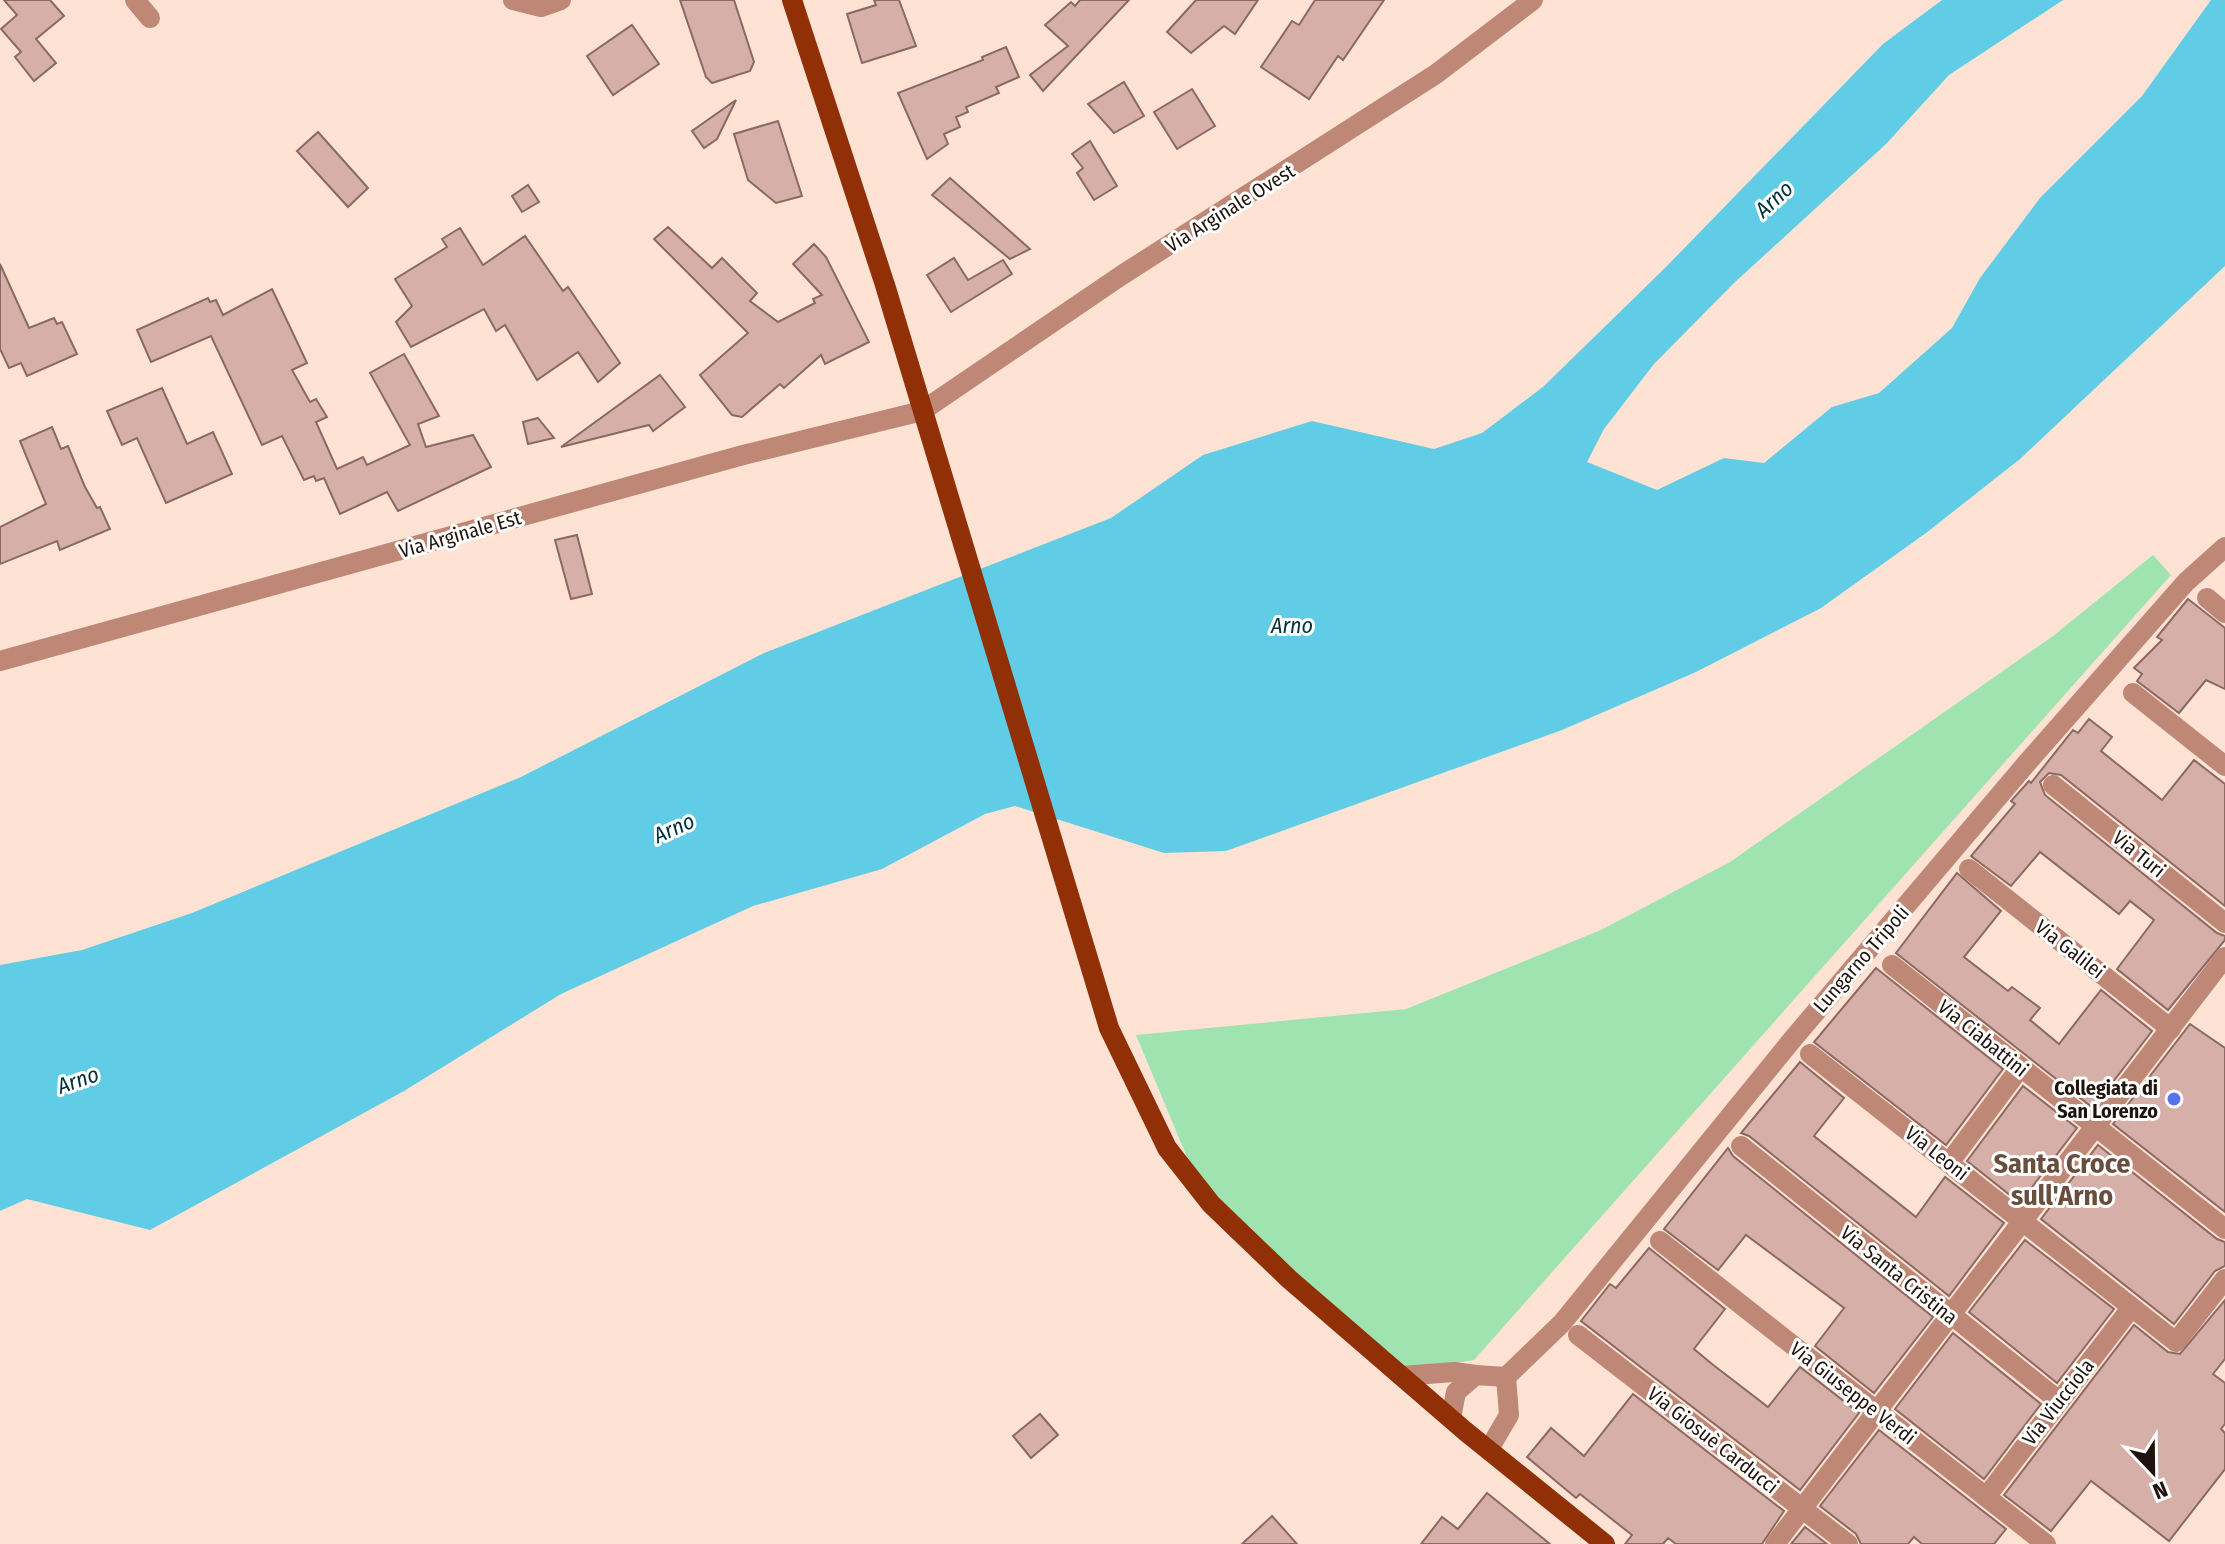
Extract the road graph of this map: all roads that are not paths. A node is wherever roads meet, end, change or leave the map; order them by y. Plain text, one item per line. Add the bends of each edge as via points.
1 (135, 0) edge
2 (513, 0) edge
3 (561, 0) edge
4 (792, 0) edge
5 (1533, 0) edge
6 (150, 18) dead end
7 (922, 411) junction
8 (2225, 547) edge
9 (2207, 598) dead end
10 (2225, 613) edge
11 (0, 661) edge
12 (2133, 693) dead end
13 (2225, 766) edge
14 (2053, 785) dead end
15 (1969, 869) dead end
16 (2225, 923) edge
17 (2225, 957) edge
18 (1892, 965) dead end
19 (2171, 1029) junction
20 (1810, 1054) dead end
21 (2020, 1068) junction
22 (2095, 1125) junction
23 (1741, 1146) dead end
24 (1949, 1163) junction
25 (2021, 1220) junction
26 (2225, 1229) edge
27 (1660, 1241) dead end
28 (2225, 1279) edge
29 (2131, 1308) junction
30 (1948, 1315) junction
31 (1578, 1335) dead end
32 (1476, 1375) junction
33 (1401, 1376) junction
34 (1506, 1377) junction
35 (2059, 1401) junction
36 (1875, 1411) junction
37 (1451, 1418) junction
38 (1489, 1449) junction
39 (1986, 1497) junction
40 (1801, 1509) junction
41 (1605, 1544) edge
42 (1775, 1544) edge
43 (1848, 1544) edge
44 (2046, 1544) edge

1 - 6 street
2 - 3 street via 541,7
4 - 7 main road
5 - 7 street, Via Arginale Ovest via 1436,74 1122,275
7 - 11 street, Via Arginale Est via 743,455
7 - 33 main road via 1125,1064 1174,1161 1245,1238
8 - 34 street, Lungarno Tripoli via 2176,593 1870,947 1562,1323
9 - 10 street
12 - 13 street
14 - 16 street, Via Turi
15 - 19 street, Via Galilei
17 - 19 street
18 - 21 street, Via Ciabattini
19 - 22 street
20 - 24 street, Via Leoni
21 - 22 street, Via Ciabattini
21 - 24 street
22 - 25 street
22 - 26 street, Via Ciabattini
23 - 30 street, Via Santa Cristina
24 - 25 street, Via Leoni
25 - 29 street, Via Leoni
25 - 30 street
27 - 36 street, Via Giuseppe Verdi
28 - 29 street, Via Leoni via 2176,1342
29 - 35 street, Via Viucciola
30 - 35 street, Via Santa Cristina
30 - 36 street
31 - 40 street, Via Giosuè Carducci
32 - 33 street
32 - 34 street
32 - 37 street via 1456,1392
33 - 37 main road
34 - 38 street via 1509,1415
35 - 39 street, Via Viucciola
36 - 39 street, Via Giuseppe Verdi
36 - 40 street
37 - 38 main road
38 - 41 main road
39 - 44 street, Via Giuseppe Verdi
40 - 42 street
40 - 43 street, Via Giosuè Carducci

